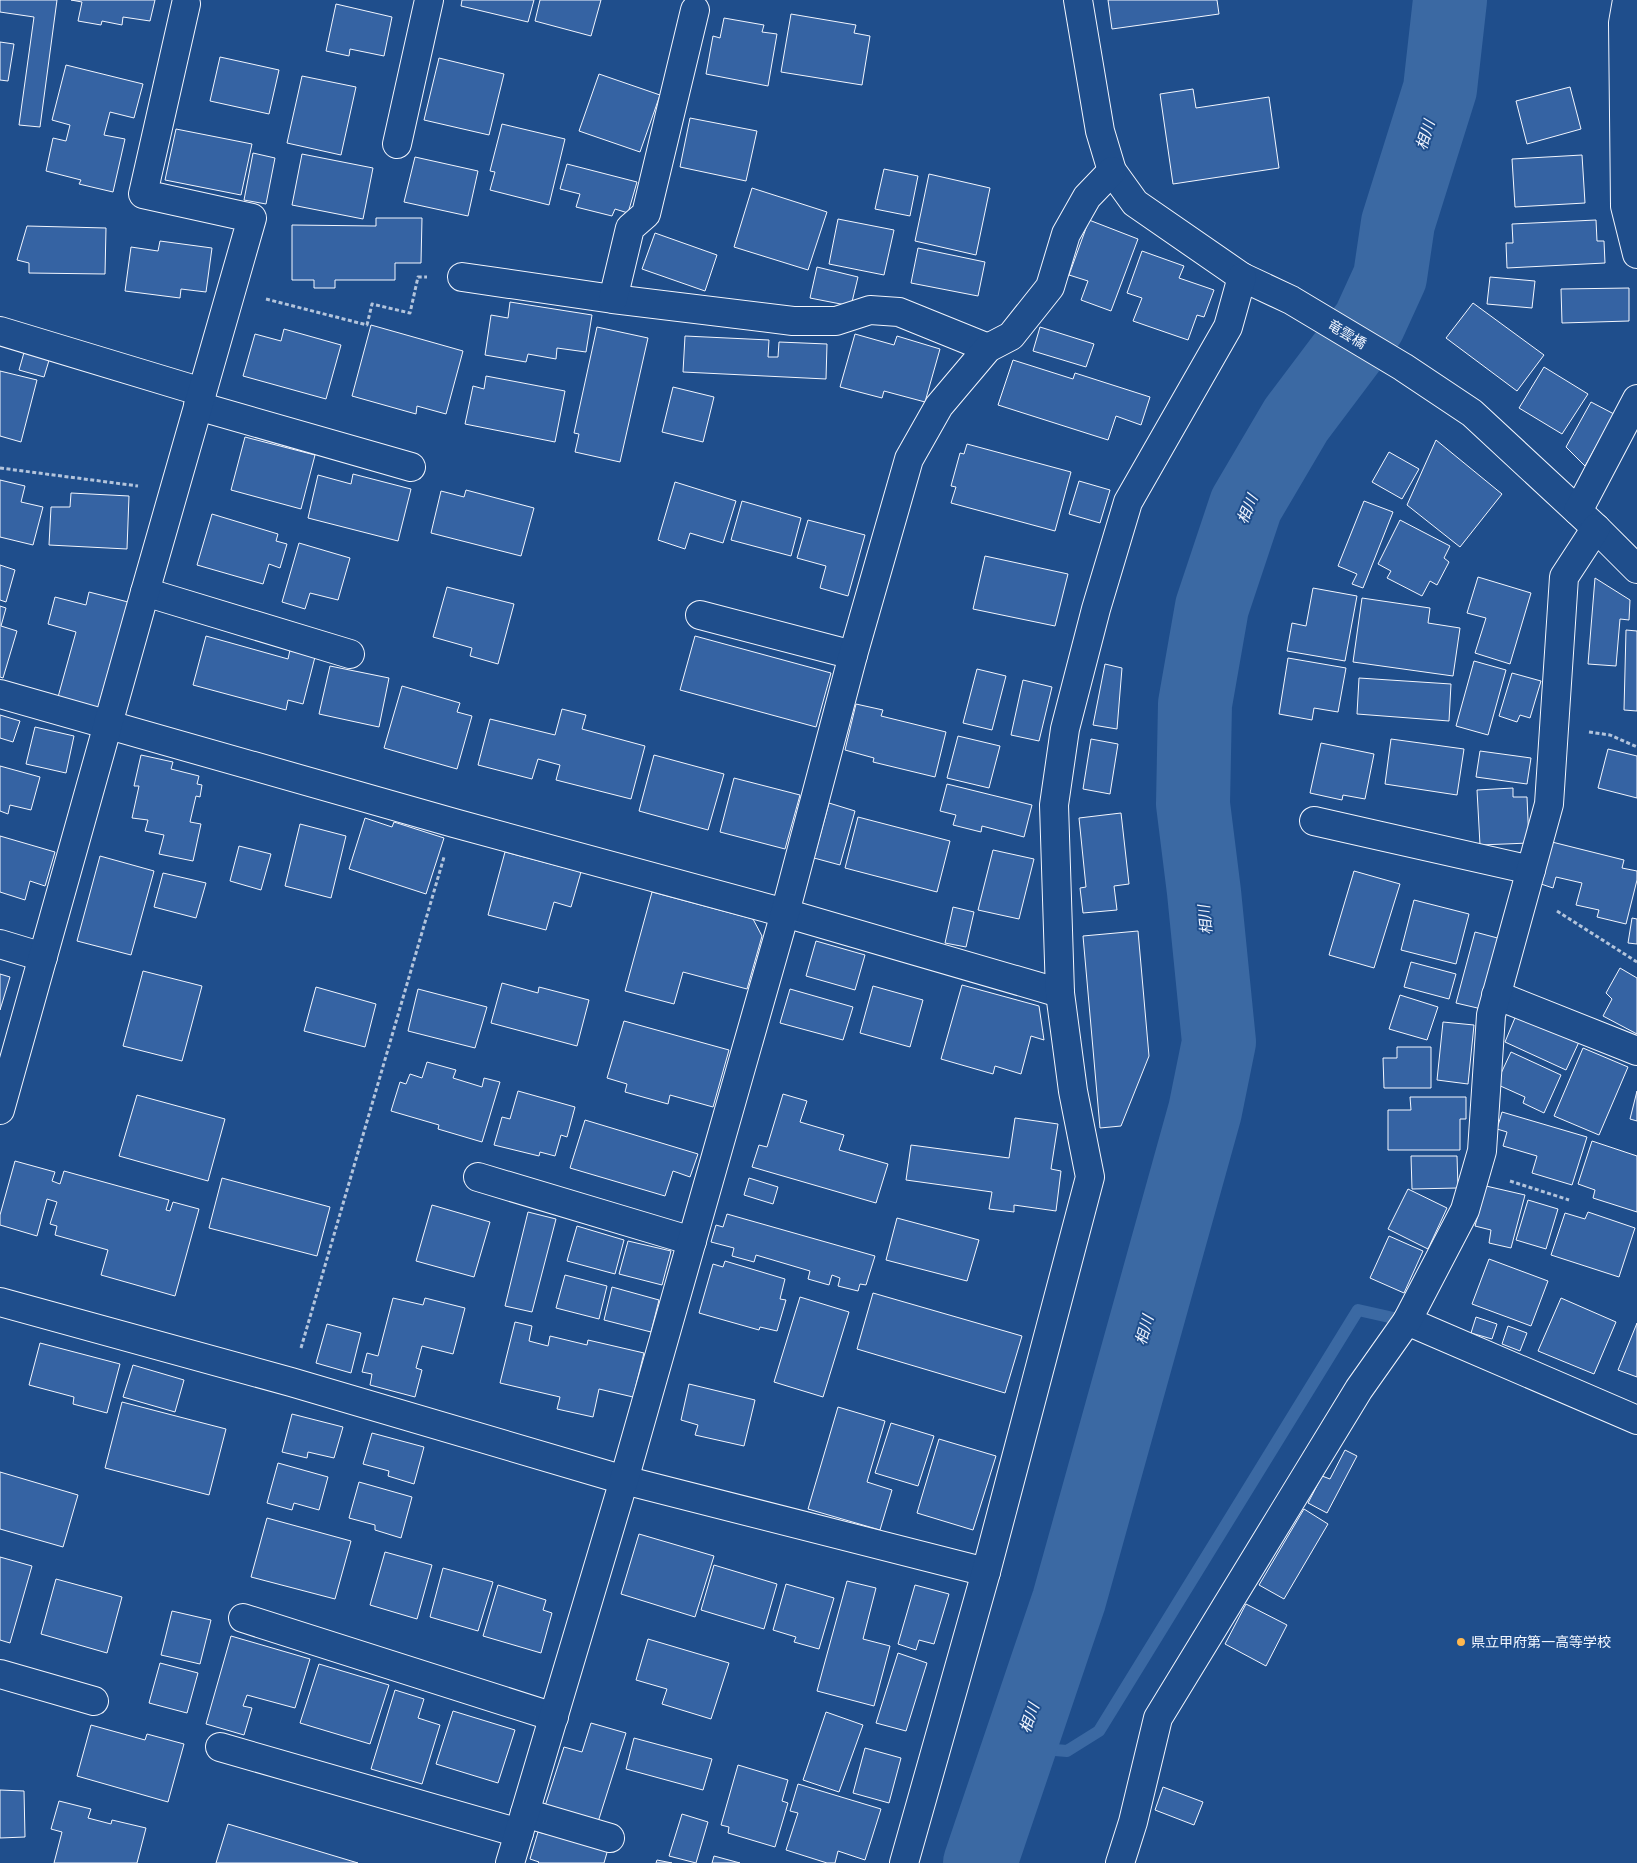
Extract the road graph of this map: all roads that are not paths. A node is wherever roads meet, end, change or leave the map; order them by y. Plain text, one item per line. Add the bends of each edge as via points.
1 (429, 0) edge
2 (1078, 0) edge
3 (186, 4) dead end
4 (695, 10) dead end
5 (1629, 17) edge
6 (397, 144) dead end
7 (1112, 171) junction
8 (1637, 254) edge
9 (462, 277) road end
10 (1242, 277) junction
11 (613, 299) junction
12 (0, 331) edge
13 (988, 348) junction
14 (200, 399) junction
15 (1637, 399) edge
16 (411, 467) dead end
17 (1587, 519) junction
18 (1637, 569) edge
19 (145, 592) junction
20 (700, 615) dead end
21 (350, 654) dead end
22 (853, 655) junction
23 (0, 694) edge
24 (108, 725) junction
25 (1314, 821) dead end
26 (1528, 880) junction
27 (784, 913) junction
28 (0, 944) edge
29 (43, 957) junction
30 (1060, 994) junction
31 (1496, 996) junction
32 (1637, 1051) edge
33 (0, 1110) edge
34 (478, 1177) dead end
35 (692, 1240) junction
36 (0, 1302) edge
37 (1407, 1321) junction
38 (1637, 1420) edge
39 (624, 1480) junction
40 (986, 1572) junction
41 (243, 1618) dead end
42 (0, 1674) edge
43 (94, 1701) dead end
44 (554, 1717) junction
45 (220, 1747) dead end
46 (522, 1823) junction
47 (610, 1838) dead end
48 (510, 1863) edge
49 (904, 1863) edge
50 (1120, 1863) edge

1 - 6 street
2 - 7 street, 竜雲橋 via 1100,131
3 - 14 street via 143,194 252,218
4 - 11 street via 646,214 630,228
5 - 8 street via 1625,206
7 - 10 street, 竜雲橋 via 1135,203
7 - 13 street via 1087,197 1066,234 1050,288 1011,336
9 - 11 street
10 - 17 street, 竜雲橋 via 1291,300 1472,413
10 - 30 street via 1228,327 1128,502 1065,729 1054,805
11 - 13 street via 793,321 836,321 870,310 899,312
12 - 14 street
13 - 22 street via 939,406 909,458
14 - 16 street
14 - 19 street
15 - 17 street
17 - 18 street, 竜雲橋
17 - 26 street via 1564,577 1549,804
19 - 21 street
19 - 24 street
20 - 22 street
22 - 27 street
23 - 24 street
24 - 27 street
24 - 29 street
25 - 26 street
26 - 31 street
27 - 30 street
27 - 35 street
28 - 29 street
29 - 33 street
30 - 40 street via 1073,1091 1090,1177
31 - 32 street
31 - 37 street via 1491,1015 1482,1151 1465,1210
34 - 35 street
35 - 39 street
36 - 39 street via 291,1382
37 - 38 street
37 - 50 street via 1360,1388 1158,1718
39 - 40 street
39 - 44 street
40 - 49 street
41 - 44 street
42 - 43 street
44 - 46 street
45 - 46 street
46 - 47 street
46 - 48 street

